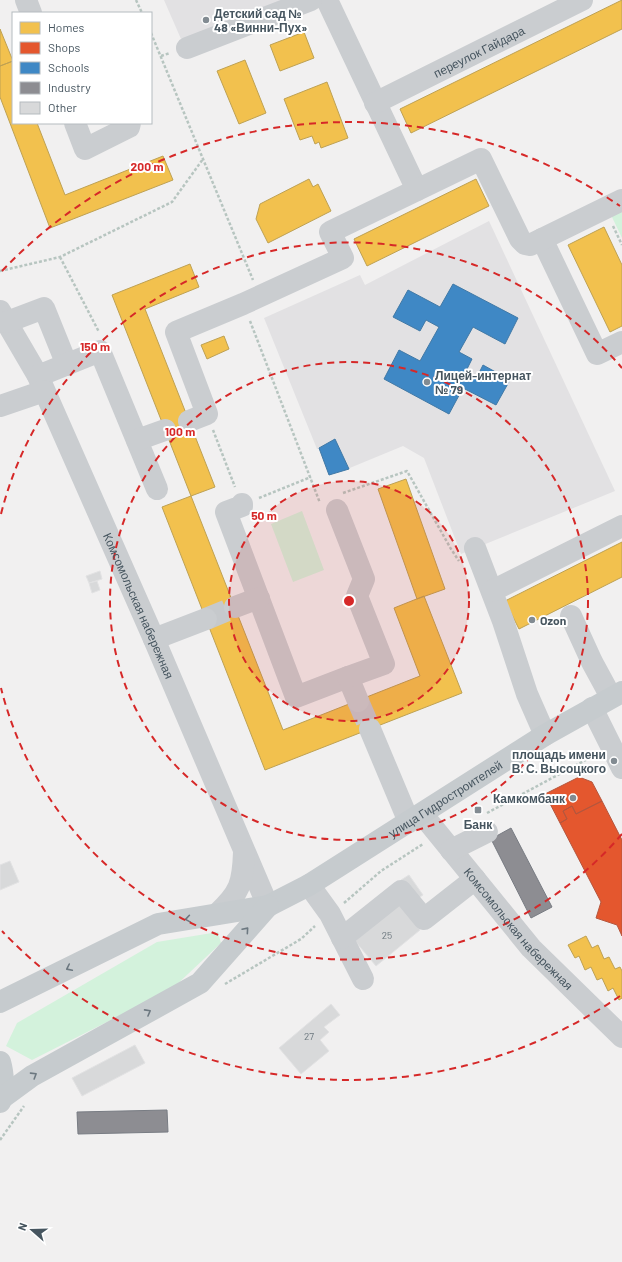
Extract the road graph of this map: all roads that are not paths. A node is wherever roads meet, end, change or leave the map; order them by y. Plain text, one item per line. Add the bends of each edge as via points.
1 (26, 0) edge
2 (311, 0) edge
3 (327, 0) edge
4 (582, 0) edge
5 (31, 12) edge
6 (187, 48) dead end
7 (375, 103) junction
8 (75, 124) edge
9 (130, 124) edge
10 (417, 190) junction
11 (622, 200) edge
12 (542, 239) junction
13 (4, 316) edge
14 (622, 342) edge
15 (67, 365) junction
16 (41, 383) junction
17 (0, 406) edge
18 (198, 417) road end
19 (165, 430) dead end
20 (137, 440) junction
21 (157, 489) dead end
22 (250, 501) road end
23 (333, 503) road end
24 (622, 526) edge
25 (475, 548) dead end
26 (492, 591) junction
27 (259, 598) junction
28 (235, 607) tunnel mouth
29 (571, 616) dead end
30 (206, 618) tunnel mouth
31 (154, 639) junction
32 (348, 677) junction
33 (617, 694) edge
34 (358, 700) tunnel mouth
35 (592, 708) junction
36 (370, 729) tunnel mouth
37 (545, 735) junction
38 (622, 768) edge
39 (416, 818) junction
40 (486, 823) road end
41 (445, 842) junction
42 (244, 851) junction
43 (475, 879) junction
44 (309, 885) junction
45 (268, 906) junction
46 (217, 914) junction
47 (342, 938) junction
48 (362, 979) dead end
49 (0, 1002) edge
50 (622, 1037) edge
51 (0, 1062) edge
52 (1, 1100) edge

1 - 5 street
2 - 6 street
3 - 7 street
4 - 7 street, переулок Гайдара
7 - 10 street
8 - 9 street via 85,149 129,127
10 - 12 street via 481,159 522,242 530,245
10 - 18 street via 330,232 343,258 176,332
11 - 12 street
12 - 14 street via 597,354
13 - 15 street via 44,308
13 - 16 street, Комсомольская набережная
15 - 16 street
15 - 20 street via 100,351
16 - 17 street
16 - 31 street, Комсомольская набережная
19 - 20 street
20 - 21 street
22 - 27 street via 226,512
23 - 32 street via 364,579 357,596 384,664
24 - 26 street
25 - 26 street
26 - 37 street via 527,694
27 - 28 street
27 - 32 street via 296,697
29 - 33 street via 592,662
30 - 31 street
31 - 42 street, Комсомольская набережная
32 - 34 street
33 - 35 main road, улица Гидростроителей
35 - 37 main road, улица Гидростроителей
35 - 38 street
36 - 39 street, Комсомольская набережная
37 - 39 main road, улица Гидростроителей
39 - 41 street, Комсомольская набережная
39 - 44 main road, улица Гидростроителей
40 - 41 street
41 - 43 street, Комсомольская набережная
42 - 45 street, Комсомольская набережная
42 - 46 street via 239,887 230,902
43 - 47 street via 424,919 401,891
43 - 50 street, Комсомольская набережная via 531,948
44 - 45 main road, улица Гидростроителей
44 - 47 street via 330,914
45 - 46 main road
52 -> 45 main road via 32,1076 200,983
46 -> 49 main road via 158,924
47 - 48 street
51 - 52 main road

